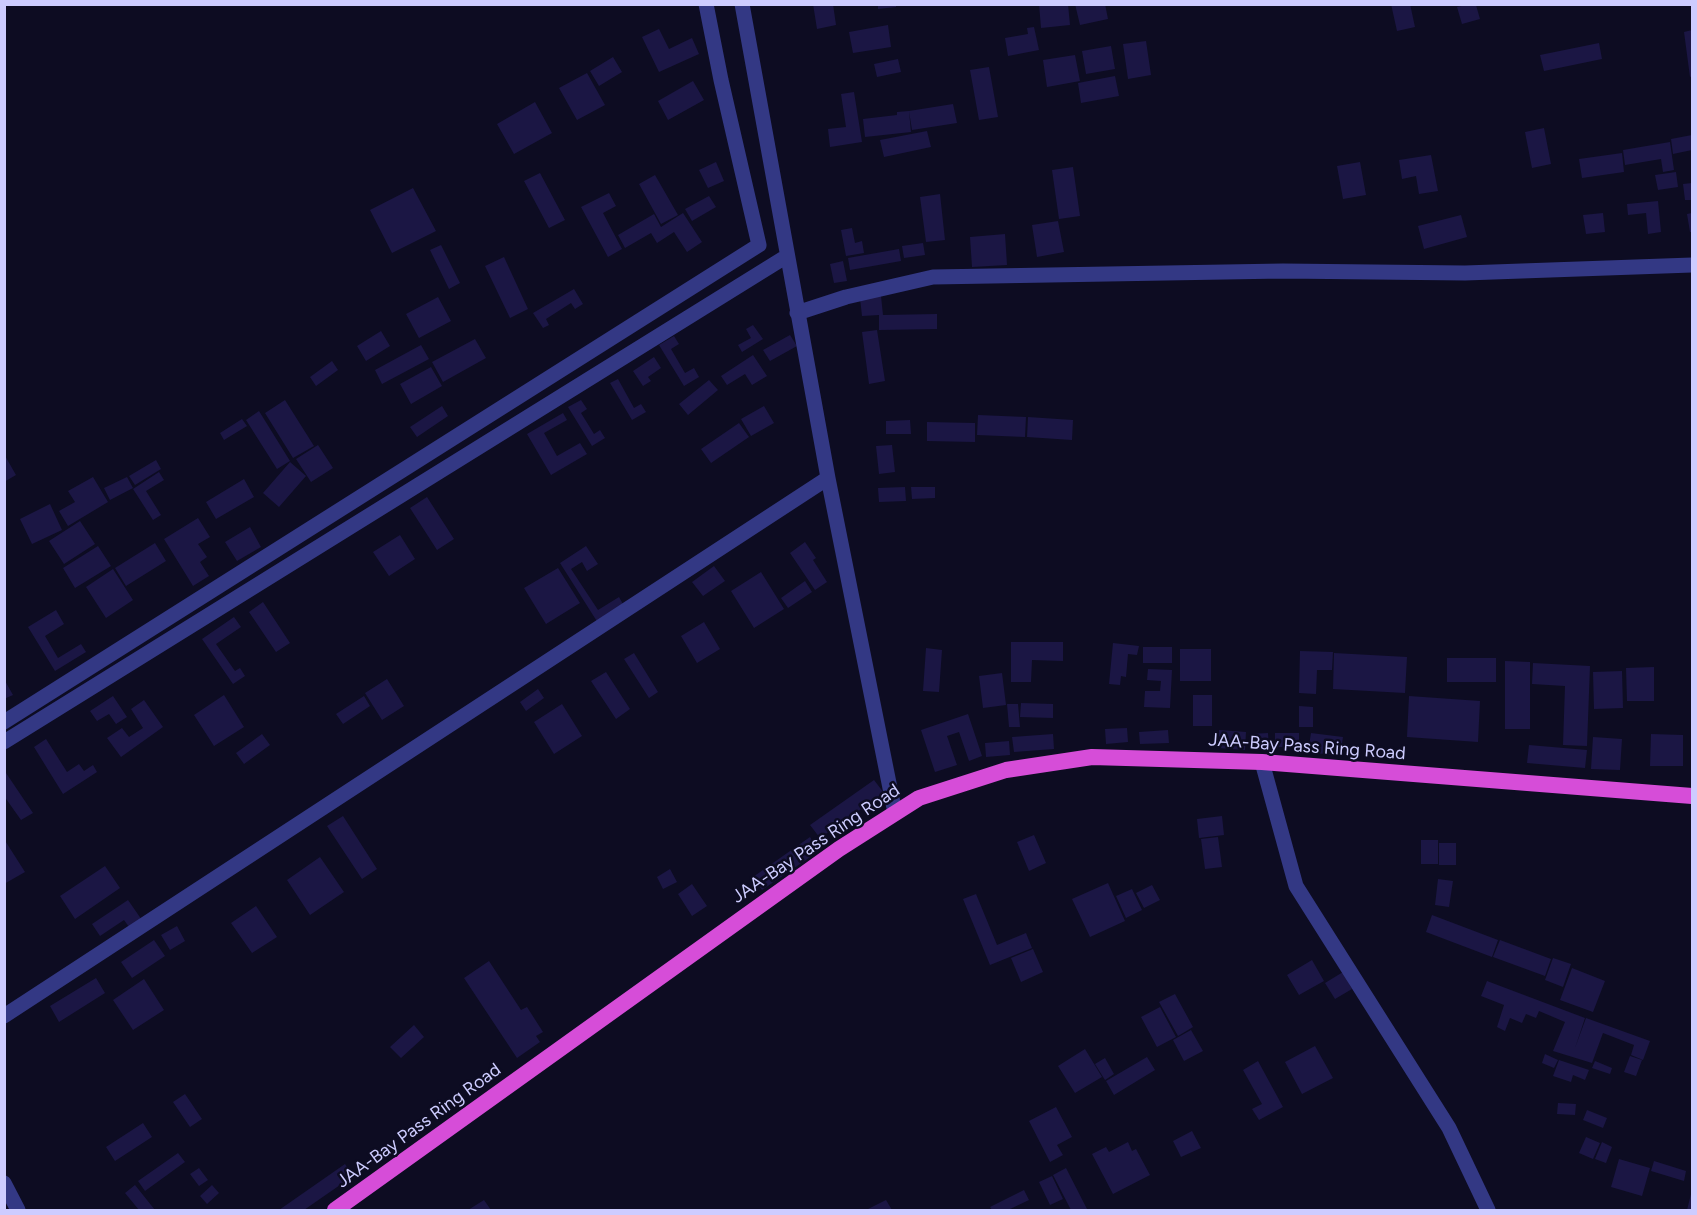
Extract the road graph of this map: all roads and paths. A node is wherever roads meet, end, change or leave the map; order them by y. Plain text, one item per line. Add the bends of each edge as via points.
1 (706, 4) edge
2 (742, 4) edge
3 (787, 256) junction
4 (1692, 265) edge
5 (797, 313) junction
6 (828, 477) junction
7 (4, 722) edge
8 (4, 742) edge
9 (1262, 762) junction
10 (1692, 796) edge
11 (895, 813) junction
12 (4, 1016) edge
13 (4, 1183) edge
14 (18, 1210) edge
15 (335, 1210) edge
16 (1488, 1210) edge

1 - 7 street via 759,245
2 - 3 street
3 - 5 street
3 - 8 street
4 - 5 street via 1465,273 1283,271 933,277
5 - 6 street
6 - 11 street
6 - 12 street
9 - 10 highway, JAA-Bay Pass Ring Road
9 - 11 highway, JAA-Bay Pass Ring Road via 1092,757 1006,770 919,798
9 - 16 street via 1296,885 1449,1128
11 - 15 highway, JAA-Bay Pass Ring Road via 839,849
13 - 14 street

